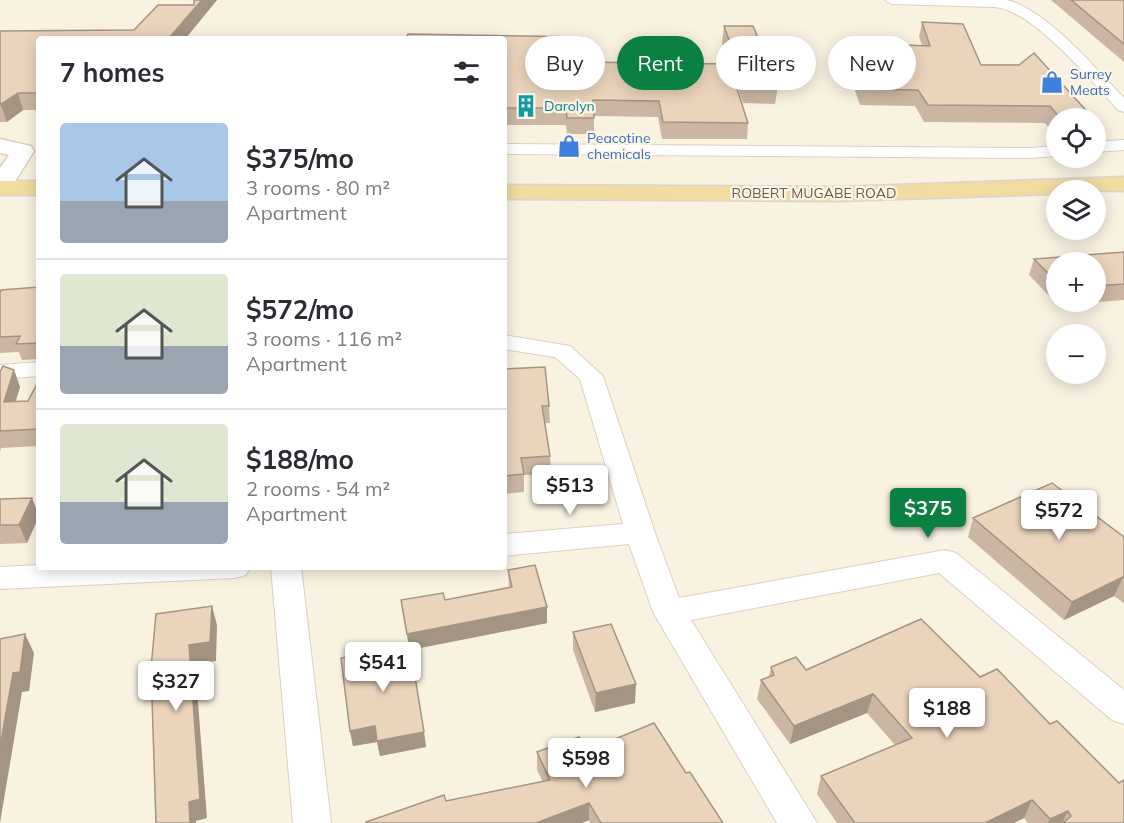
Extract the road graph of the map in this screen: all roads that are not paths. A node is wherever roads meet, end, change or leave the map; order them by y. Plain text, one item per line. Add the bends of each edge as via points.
1 (892, 0) edge
2 (1124, 107) edge
3 (1124, 145) edge
4 (1106, 146) edge
5 (20, 149) edge
6 (507, 150) edge
7 (1046, 152) edge
8 (1124, 184) edge
9 (0, 187) edge
10 (36, 188) edge
11 (507, 192) edge
12 (507, 342) edge
13 (36, 369) edge
14 (0, 372) edge
15 (640, 533) junction
16 (507, 545) edge
17 (171, 570) edge
18 (286, 570) edge
19 (0, 578) edge
20 (669, 612) junction
21 (1124, 710) edge
22 (312, 823) edge
23 (798, 823) edge

1 - 2 street via 1007,4 1031,15
3 - 4 street
5 - 9 street
6 - 7 street
8 - 11 main road, ROBERT MUGABE ROAD via 838,195
9 - 10 main road
12 - 15 street via 562,351 591,376
13 - 14 street
15 - 16 street
15 - 20 street
17 - 19 street
18 - 22 street
20 - 21 street via 945,561
20 - 23 street

